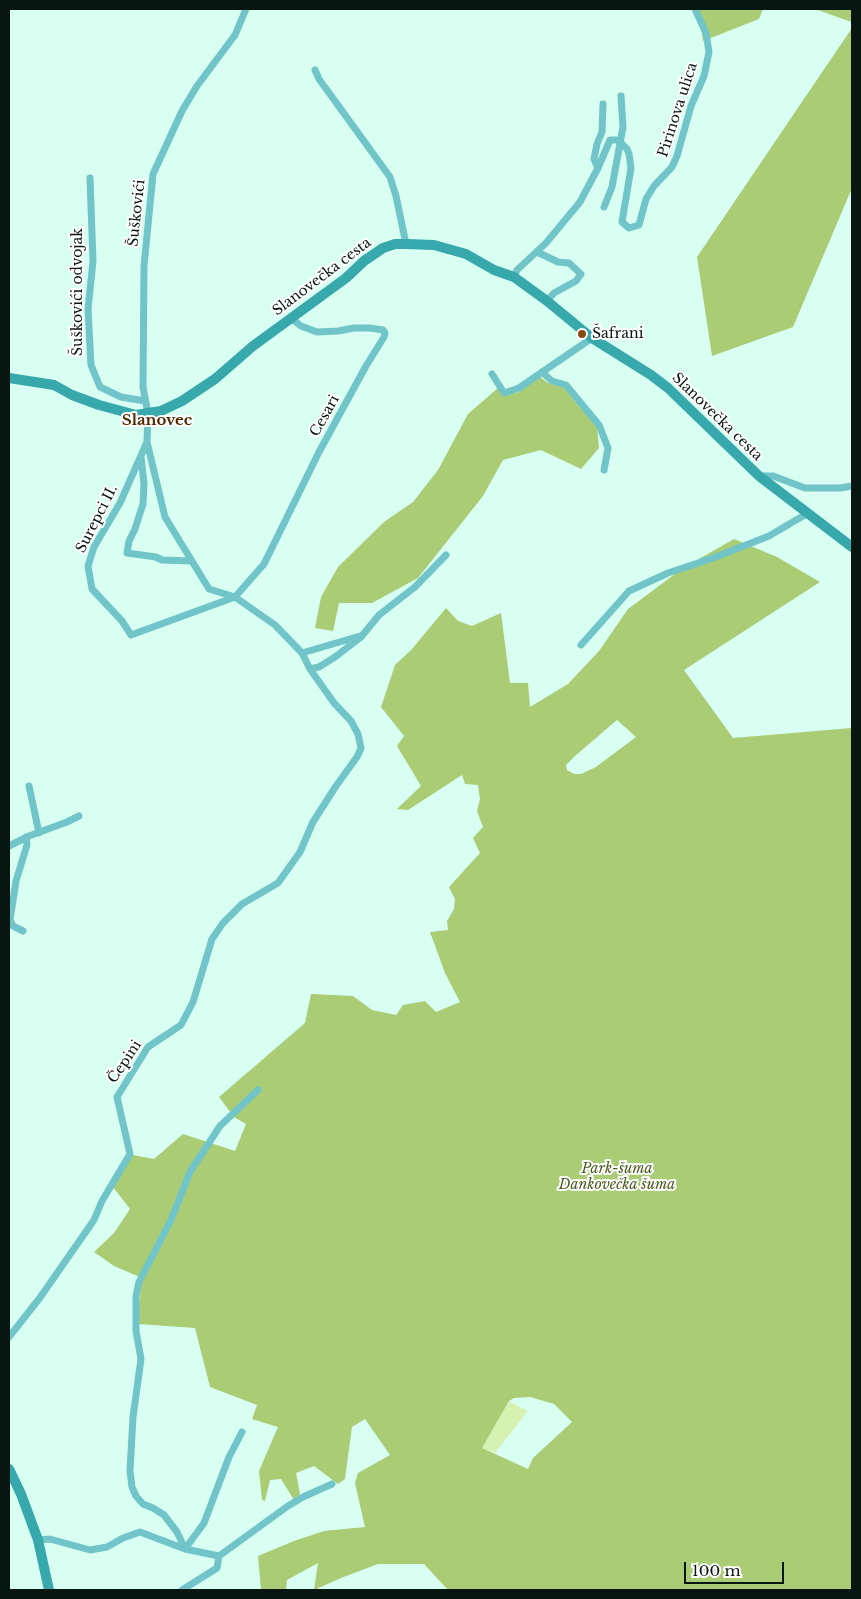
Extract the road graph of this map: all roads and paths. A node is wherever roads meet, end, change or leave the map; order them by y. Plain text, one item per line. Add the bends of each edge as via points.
1 (246, 9) edge
2 (695, 9) edge
3 (315, 70) dead end
4 (621, 96) dead end
5 (602, 104) dead end
6 (621, 143) junction
7 (598, 168) junction
8 (90, 178) dead end
9 (604, 207) dead end
10 (406, 244) junction
11 (538, 252) junction
12 (514, 277) junction
13 (547, 301) junction
14 (291, 318) junction
15 (592, 338) junction
16 (542, 372) junction
17 (492, 374) dead end
18 (9, 378) edge
19 (145, 401) junction
20 (148, 414) junction
21 (147, 442) junction
22 (141, 457) junction
23 (604, 470) dead end
24 (759, 476) junction
25 (852, 486) edge
26 (808, 513) junction
27 (852, 547) edge
28 (446, 556) dead end
29 (191, 561) junction
30 (235, 597) junction
31 (363, 635) junction
32 (582, 645) dead end
33 (302, 653) junction
34 (310, 669) junction
35 (29, 786) dead end
36 (79, 816) dead end
37 (39, 833) junction
38 (26, 837) junction
39 (9, 846) edge
40 (23, 931) dead end
41 (258, 1090) dead end
42 (9, 1337) edge
43 (242, 1432) dead end
44 (9, 1469) edge
45 (332, 1484) dead end
46 (38, 1540) junction
47 (185, 1549) junction
48 (219, 1556) junction
49 (49, 1590) edge
50 (182, 1590) edge

1 - 19 street, Šuškovići via 235,35 182,112 153,174 144,266
2 - 6 street, Pirinova ulica via 706,33 709,52 704,76 672,167 646,199 639,226 629,228 622,222 631,168 627,149
3 - 10 street via 390,177
4 - 6 street
5 - 7 street via 602,132 594,159
6 - 7 street via 610,140
6 - 9 street via 612,187
7 - 11 street via 580,202
8 - 19 street, Šuškovići odvojak via 93,261 88,309 91,365 100,387 122,397
10 - 12 street, Slanovečka cesta via 434,245 466,254
10 - 14 street, Slanovečka cesta via 382,248
11 - 12 street via 524,261
11 - 13 street via 558,262 569,263 581,274
12 - 13 street, Slanovečka cesta
13 - 15 street, Slanovečka cesta
14 - 20 street, Slanovečka cesta via 182,401 161,412
14 - 30 street, Cesari via 318,332 370,328 385,333 319,452 264,564
15 - 16 street
15 - 24 street, Slanovečka cesta via 668,388
16 - 17 street via 504,393
16 - 23 street via 552,381 566,385 599,425 608,448
18 - 20 street, Slanovečka cesta via 54,385 99,405 136,415
19 - 20 street, Šuškovići
20 - 21 street
21 - 22 street, Surepci II.
21 - 29 street via 165,517
22 - 29 street via 143,504 128,541 127,553 162,560
22 - 30 street, Surepci II. via 120,503 94,547 88,566 92,589 131,635
24 - 25 street via 773,476 805,488
24 - 26 street, Slanovečka cesta
26 - 27 street, Slanovečka cesta
26 - 32 street via 769,536 629,591
28 - 31 street via 415,587 379,615
29 - 30 street via 209,589
30 - 33 street via 275,625
31 - 33 street
31 - 34 street via 320,667
33 - 34 street
34 - 42 street, Čepini via 358,734 361,748 357,757 313,822 300,852 278,883 242,904 223,922 212,939 193,1002 181,1025 148,1047 117,1097 130,1154 94,1220 39,1300
35 - 37 street
36 - 37 street
37 - 38 street
38 - 39 street
38 - 40 street via 10,920 13,926
41 - 47 street via 220,1126 190,1172 171,1220 139,1282 136,1296 136,1331 141,1359 133,1417 132,1487 144,1504 164,1516
43 - 47 street via 228,1457 204,1523
44 - 46 street
45 - 48 street via 302,1497
46 - 47 street via 50,1539 90,1550 107,1547 140,1532
46 - 49 street
47 - 48 street
48 - 50 street via 217,1568

